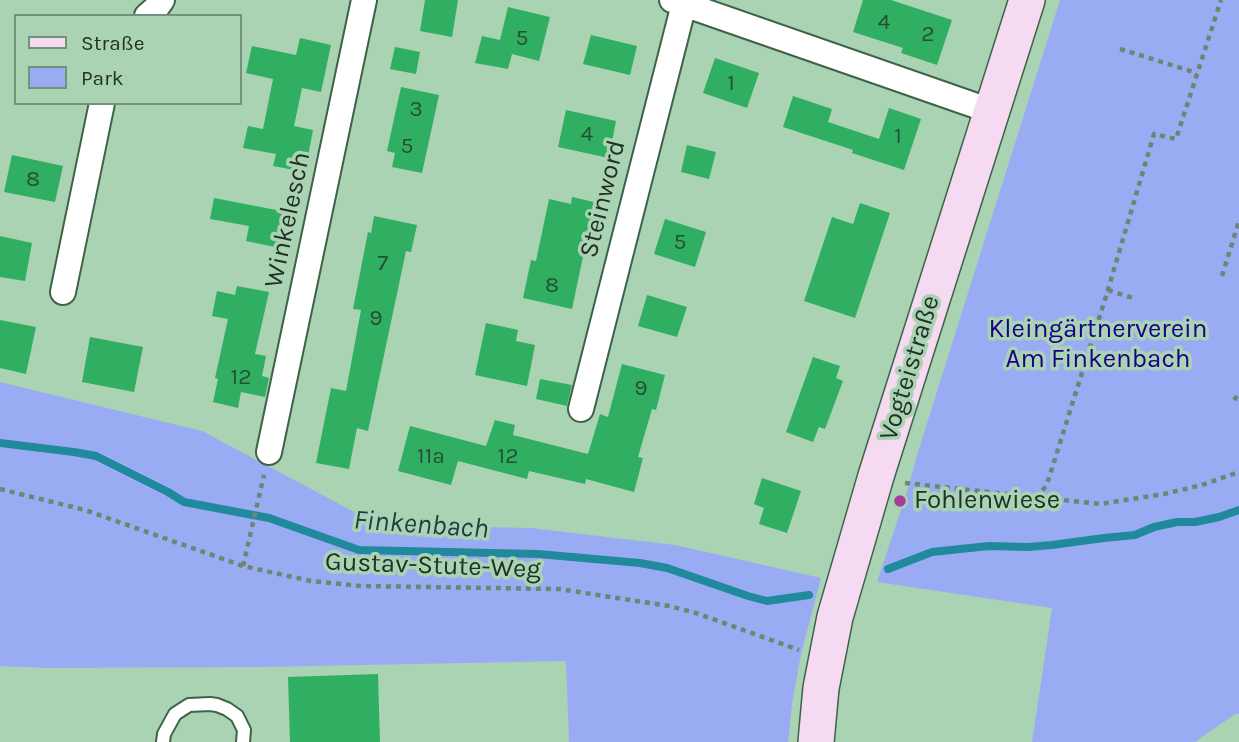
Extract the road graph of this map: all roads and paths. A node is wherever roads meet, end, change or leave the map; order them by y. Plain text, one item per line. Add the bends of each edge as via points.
1 (162, 0) edge
2 (364, 0) edge
3 (1027, 0) edge
4 (1221, 0) edge
5 (678, 2) edge
6 (149, 14) edge
7 (1120, 49) dead end
8 (1197, 73) junction
9 (102, 105) edge
10 (991, 111) junction
11 (1239, 221) edge
12 (1222, 276) dead end
13 (1108, 290) junction
14 (63, 292) dead end
15 (1133, 298) dead end
16 (1239, 394) edge
17 (1234, 400) dead end
18 (581, 409) dead end
19 (270, 452) dead end
20 (1239, 472) edge
21 (876, 476) junction
22 (0, 489) edge
23 (260, 494) dead end
24 (1036, 498) junction
25 (243, 566) junction
26 (826, 660) junction
27 (163, 742) edge
28 (243, 742) edge
29 (816, 742) edge

1 - 6 street
2 - 19 street, Winkelesch
3 - 10 street, Vogteistraße
4 - 8 path
5 - 10 street
5 - 18 street, Steinword
7 - 8 path
8 - 13 path via 1176,139 1154,134
9 - 14 street
10 - 21 street, Vogteistraße
11 - 12 path
13 - 15 path
13 - 24 path via 1049,478
16 - 17 path
20 - 24 path via 1202,485 1124,501 1100,504
21 - 24 path
21 - 26 street, Vogteistraße
22 - 25 path, Gustav-Stute-Weg via 85,510
23 - 25 path
25 - 26 path, Gustav-Stute-Weg via 360,586 559,589 645,602 696,613
26 - 29 street, Vogteistraße
27 - 28 lane via 175,714 189,705 210,704 237,716 244,730

